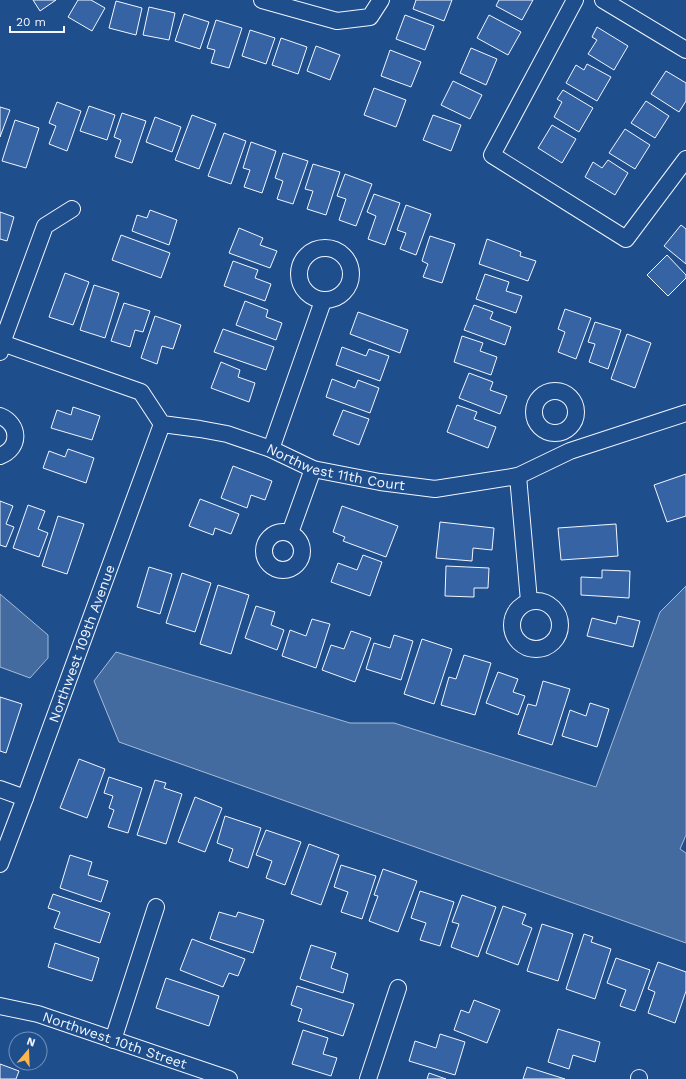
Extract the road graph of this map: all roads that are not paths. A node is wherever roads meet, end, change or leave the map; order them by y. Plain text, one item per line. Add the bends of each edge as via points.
1 (262, 0) edge
2 (380, 0) edge
3 (575, 0) edge
4 (603, 0) edge
5 (686, 50) edge
6 (686, 159) edge
7 (72, 208) dead end
8 (323, 301) dead end
9 (1, 348) edge
10 (686, 413) edge
11 (0, 416) edge
12 (162, 424) junction
13 (563, 432) dead end
14 (271, 449) junction
15 (570, 451) junction
16 (0, 456) edge
17 (313, 470) junction
18 (518, 476) junction
19 (290, 534) dead end
20 (529, 601) dead end
21 (0, 789) edge
22 (25, 798) junction
23 (0, 864) edge
24 (156, 907) dead end
25 (398, 988) dead end
26 (0, 1003) edge
27 (113, 1040) junction
28 (229, 1079) edge
29 (368, 1079) edge

1 - 2 street via 337,22 370,17
3 - 6 street via 492,154 626,239
4 - 5 street
7 - 9 street via 45,226
8 - 14 street
9 - 12 street via 140,392
10 - 15 street, Northwest 11th Court
11 - 16 street via 11,424 15,430 15,437 14,444
12 - 14 street, Northwest 11th Court via 226,434
12 - 22 street, Northwest 109th Avenue
13 - 15 street
14 - 17 street, Northwest 11th Court
15 - 18 street, Northwest 11th Court
17 - 18 street, Northwest 11th Court via 435,489
17 - 19 street
18 - 20 street
21 - 22 street
22 - 23 street, Northwest 109th Avenue
24 - 27 street
25 - 29 street
26 - 27 street, Northwest 10th Street
27 - 28 street, Northwest 10th Street

